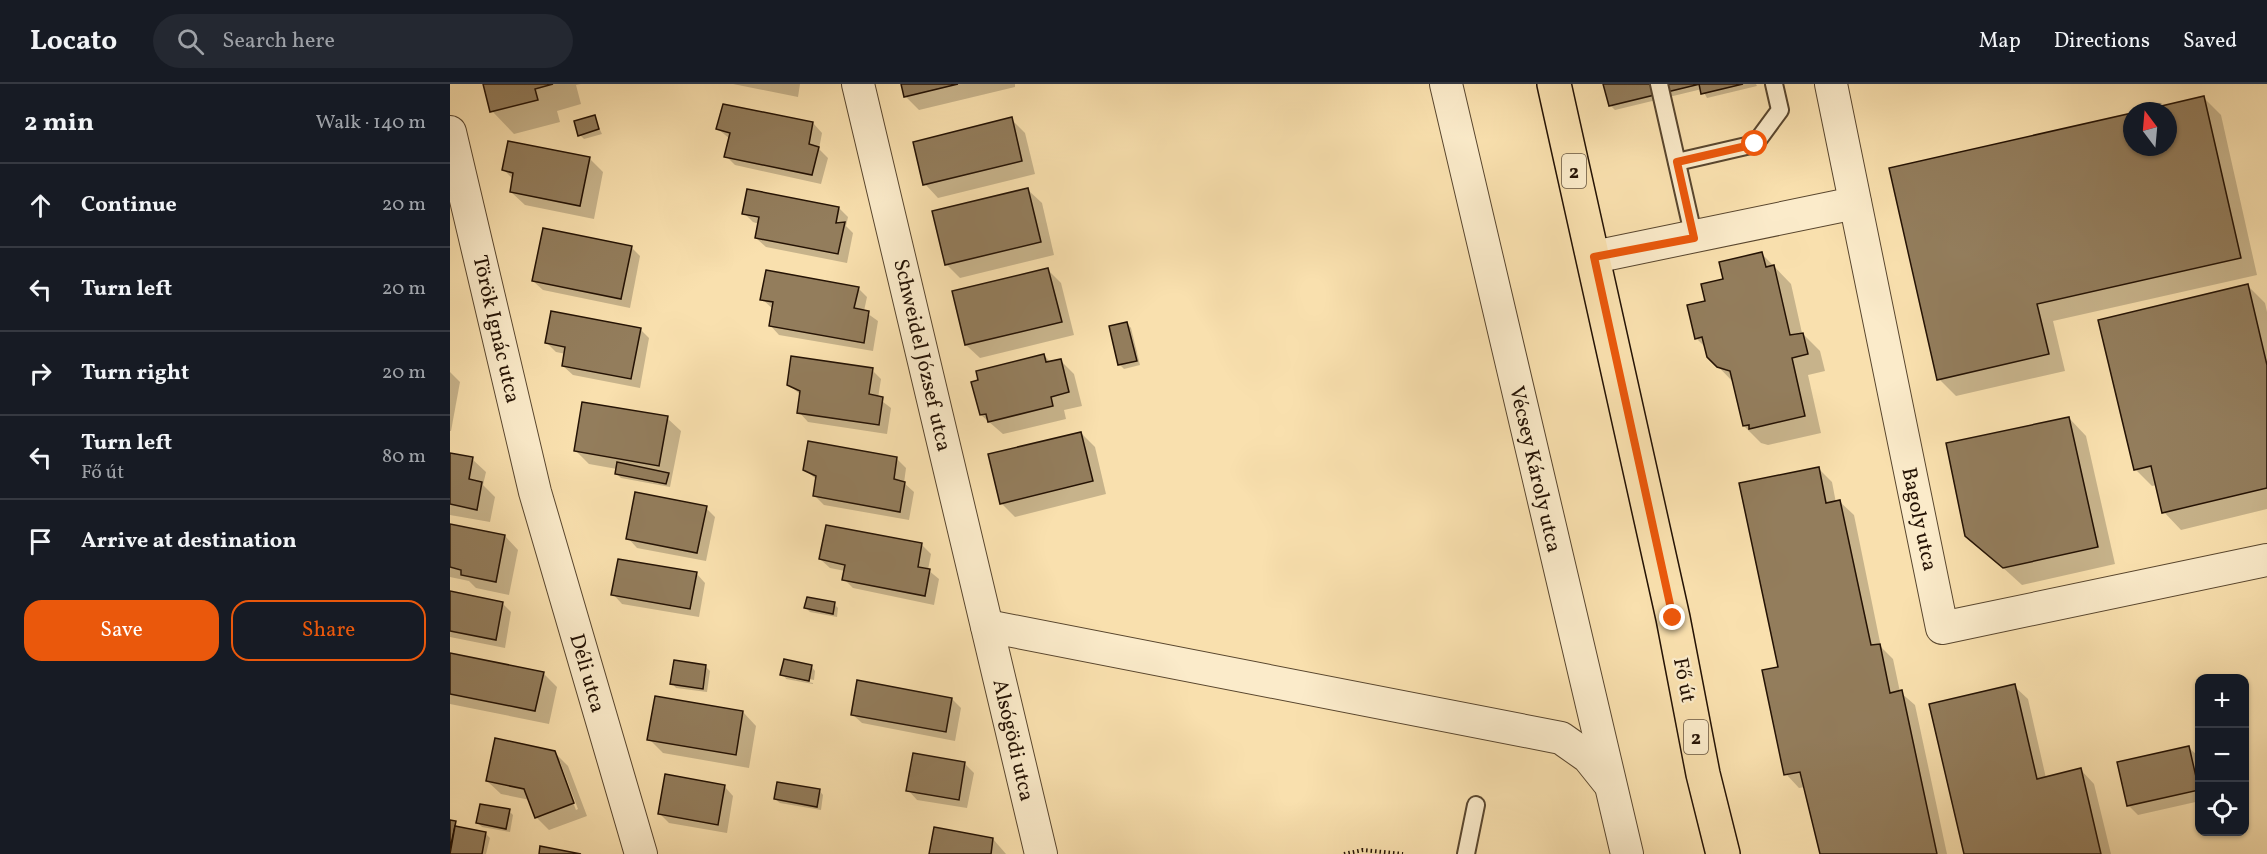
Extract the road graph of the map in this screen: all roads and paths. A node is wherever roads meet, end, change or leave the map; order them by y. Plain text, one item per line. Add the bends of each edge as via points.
1 (858, 84) edge
2 (1446, 84) edge
3 (1554, 84) edge
4 (1659, 84) edge
5 (1774, 84) edge
6 (1831, 84) edge
7 (450, 132) edge
8 (1677, 162) junction
9 (1855, 203) junction
10 (1694, 238) junction
11 (1594, 257) junction
12 (535, 492) joint
13 (2267, 560) edge
14 (987, 626) junction
15 (1610, 785) junction
16 (1476, 805) dead end
17 (641, 854) edge
18 (1041, 854) edge
19 (1344, 854) edge
20 (1403, 854) edge
21 (1466, 854) edge
22 (1627, 854) edge
23 (1723, 854) edge

1 - 14 street, Schweidel József utca
2 - 15 street, Vécsey Károly utca
3 - 11 main road, Fő út / 2
4 - 8 lane
5 - 8 lane via 1780,110 1755,144
6 - 9 street, Bagoly utca
7 - 12 street, Török Ignác utca
8 - 10 lane
9 - 10 street
9 - 13 street, Bagoly utca via 1942,628
10 - 11 street
11 - 23 main road, Fő út / 2
12 - 17 street, Déli utca
14 - 15 street via 1562,738 1588,757
14 - 18 street, Alsógödi utca
15 - 22 street, Vécsey Károly utca
16 - 21 lane
19 - 20 path via 1363,850

